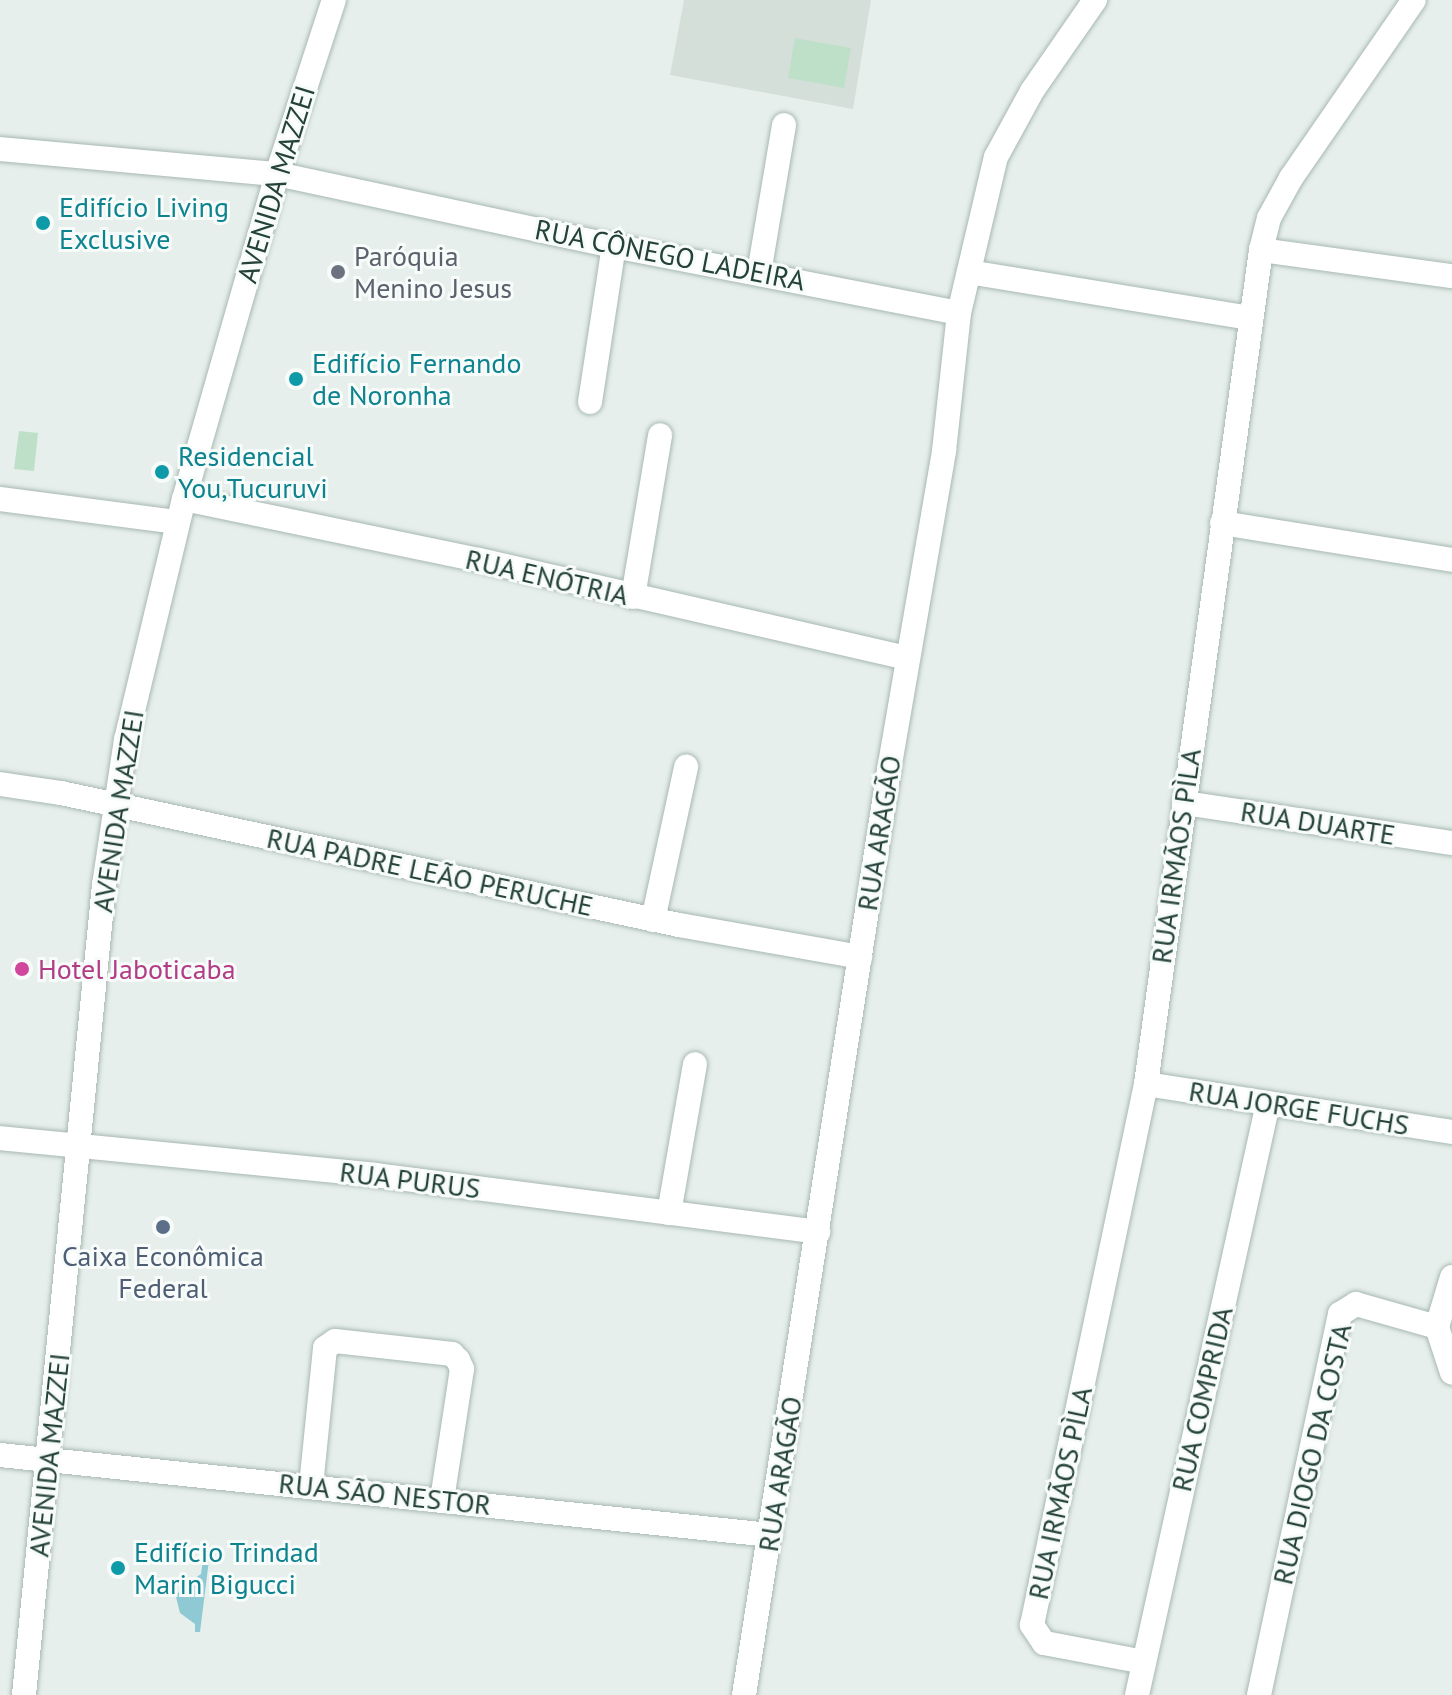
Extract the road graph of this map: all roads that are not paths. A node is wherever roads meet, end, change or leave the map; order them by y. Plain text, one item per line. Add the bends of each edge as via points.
1 (334, 0) edge
2 (1095, 0) edge
3 (1414, 0) edge
4 (784, 125) dead end
5 (0, 149) edge
6 (277, 174) junction
7 (614, 246) junction
8 (1261, 250) junction
9 (969, 272) junction
10 (759, 273) junction
11 (1452, 276) edge
12 (959, 313) junction
13 (1251, 318) junction
14 (590, 402) dead end
15 (660, 435) dead end
16 (0, 499) edge
17 (181, 511) junction
18 (1222, 523) junction
19 (1452, 560) edge
20 (633, 597) junction
21 (908, 658) junction
22 (686, 767) dead end
23 (0, 784) edge
24 (1184, 803) junction
25 (115, 805) junction
26 (1452, 843) edge
27 (653, 920) junction
28 (860, 957) junction
29 (695, 1064) dead end
30 (1146, 1084) junction
31 (1268, 1103) junction
32 (1452, 1132) edge
33 (0, 1138) edge
34 (79, 1148) junction
35 (669, 1213) junction
36 (818, 1232) junction
37 (1452, 1277) edge
38 (1437, 1327) junction
39 (1452, 1373) edge
40 (0, 1455) edge
41 (49, 1458) junction
42 (311, 1486) junction
43 (442, 1500) junction
44 (770, 1535) junction
45 (1144, 1662) junction
46 (24, 1695) edge
47 (744, 1695) edge
48 (1137, 1695) edge
49 (1259, 1695) edge

1 - 6 street, AVENIDA MAZZEI
2 - 9 street, RUA ARAGÃO via 1032,91 996,157
3 - 8 street, RUA IRMÃOS PÌLA via 1291,178 1269,218
4 - 10 street
5 - 6 street, RUA CÔNEGO LADEIRA
6 - 7 street, RUA CÔNEGO LADEIRA
6 - 17 street, AVENIDA MAZZEI
7 - 10 street, RUA CÔNEGO LADEIRA
7 - 14 street
8 - 11 street
8 - 13 street, RUA IRMÃOS PÌLA
9 - 12 street, RUA ARAGÃO
9 - 13 street
10 - 12 street, RUA CÔNEGO LADEIRA
12 - 21 street, RUA ARAGÃO via 944,451
13 - 18 street, RUA IRMÃOS PÌLA
15 - 20 street
16 - 17 street, RUA ENÓTRIA
17 - 20 street, RUA ENÓTRIA via 479,560
17 - 25 street, AVENIDA MAZZEI
18 - 19 street
18 - 24 street, RUA IRMÃOS PÌLA
20 - 21 street, RUA ENÓTRIA
21 - 28 street, RUA ARAGÃO
22 - 27 street
23 - 25 street, RUA PADRE LEÃO PERUCHE
24 - 26 street, RUA DUARTE
24 - 30 street, RUA IRMÃOS PÌLA
25 - 27 street, RUA PADRE LEÃO PERUCHE
25 - 34 street, AVENIDA MAZZEI
27 - 28 street, RUA PADRE LEÃO PERUCHE
28 - 36 street, RUA ARAGÃO
29 - 35 street
30 - 31 street, RUA JORGE FUCHS
30 - 45 street, RUA IRMÃOS PÌLA via 1032,1625 1044,1643
31 - 32 street, RUA JORGE FUCHS
31 - 45 street, RUA COMPRIDA
33 - 34 street, RUA PURUS
34 - 35 street, RUA PURUS via 375,1175
34 - 41 street, AVENIDA MAZZEI
35 - 36 street, RUA PURUS
36 - 44 street, RUA ARAGÃO
37 - 38 street
38 - 39 street
38 - 49 street, RUA DIOGO DA COSTA via 1356,1304 1340,1314
40 - 41 street, RUA SÃO NESTOR
41 - 42 street, RUA SÃO NESTOR
41 - 46 street, AVENIDA MAZZEI
42 - 43 street, RUA SÃO NESTOR
42 - 43 street via 325,1348 335,1341 452,1354 458,1360 462,1369
43 - 44 street, RUA SÃO NESTOR
44 - 47 street, RUA ARAGÃO
45 - 48 street, RUA COMPRIDA

